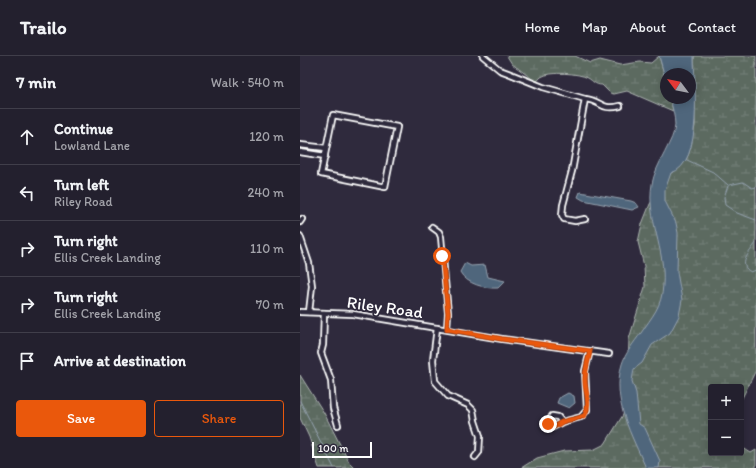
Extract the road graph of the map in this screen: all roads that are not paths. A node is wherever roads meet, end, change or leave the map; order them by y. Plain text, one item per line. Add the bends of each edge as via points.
1 (483, 56) edge
2 (585, 99) junction
3 (620, 106) dead end
4 (300, 145) edge
5 (326, 148) junction
6 (300, 152) edge
7 (325, 156) junction
8 (585, 219) dead end
9 (432, 226) dead end
10 (300, 236) edge
11 (300, 312) edge
12 (309, 312) junction
13 (324, 313) junction
14 (438, 328) junction
15 (447, 329) junction
16 (590, 351) junction
17 (609, 354) dead end
18 (562, 422) dead end
19 (338, 425) dead end
20 (474, 457) dead end

1 - 2 street via 500,70 543,87
2 - 3 street via 592,100 604,108
2 - 8 street via 562,215 569,221
4 - 5 street
5 - 7 street
5 - 7 street via 333,114 397,127 385,187 321,174
6 - 7 street
9 - 15 street via 441,237 448,313
10 - 12 street via 309,263 312,286
11 - 12 street, Riley Road
12 - 13 street, Riley Road
13 - 14 street, Riley Road via 353,314
13 - 19 street via 321,353 332,380 333,408
14 - 15 street, Riley Road
14 - 20 street via 433,360 435,381 448,396 473,410 480,436 479,452
15 - 16 street, Riley Road
16 - 17 street, Riley Road
16 - 18 street via 585,371 587,410 581,417

